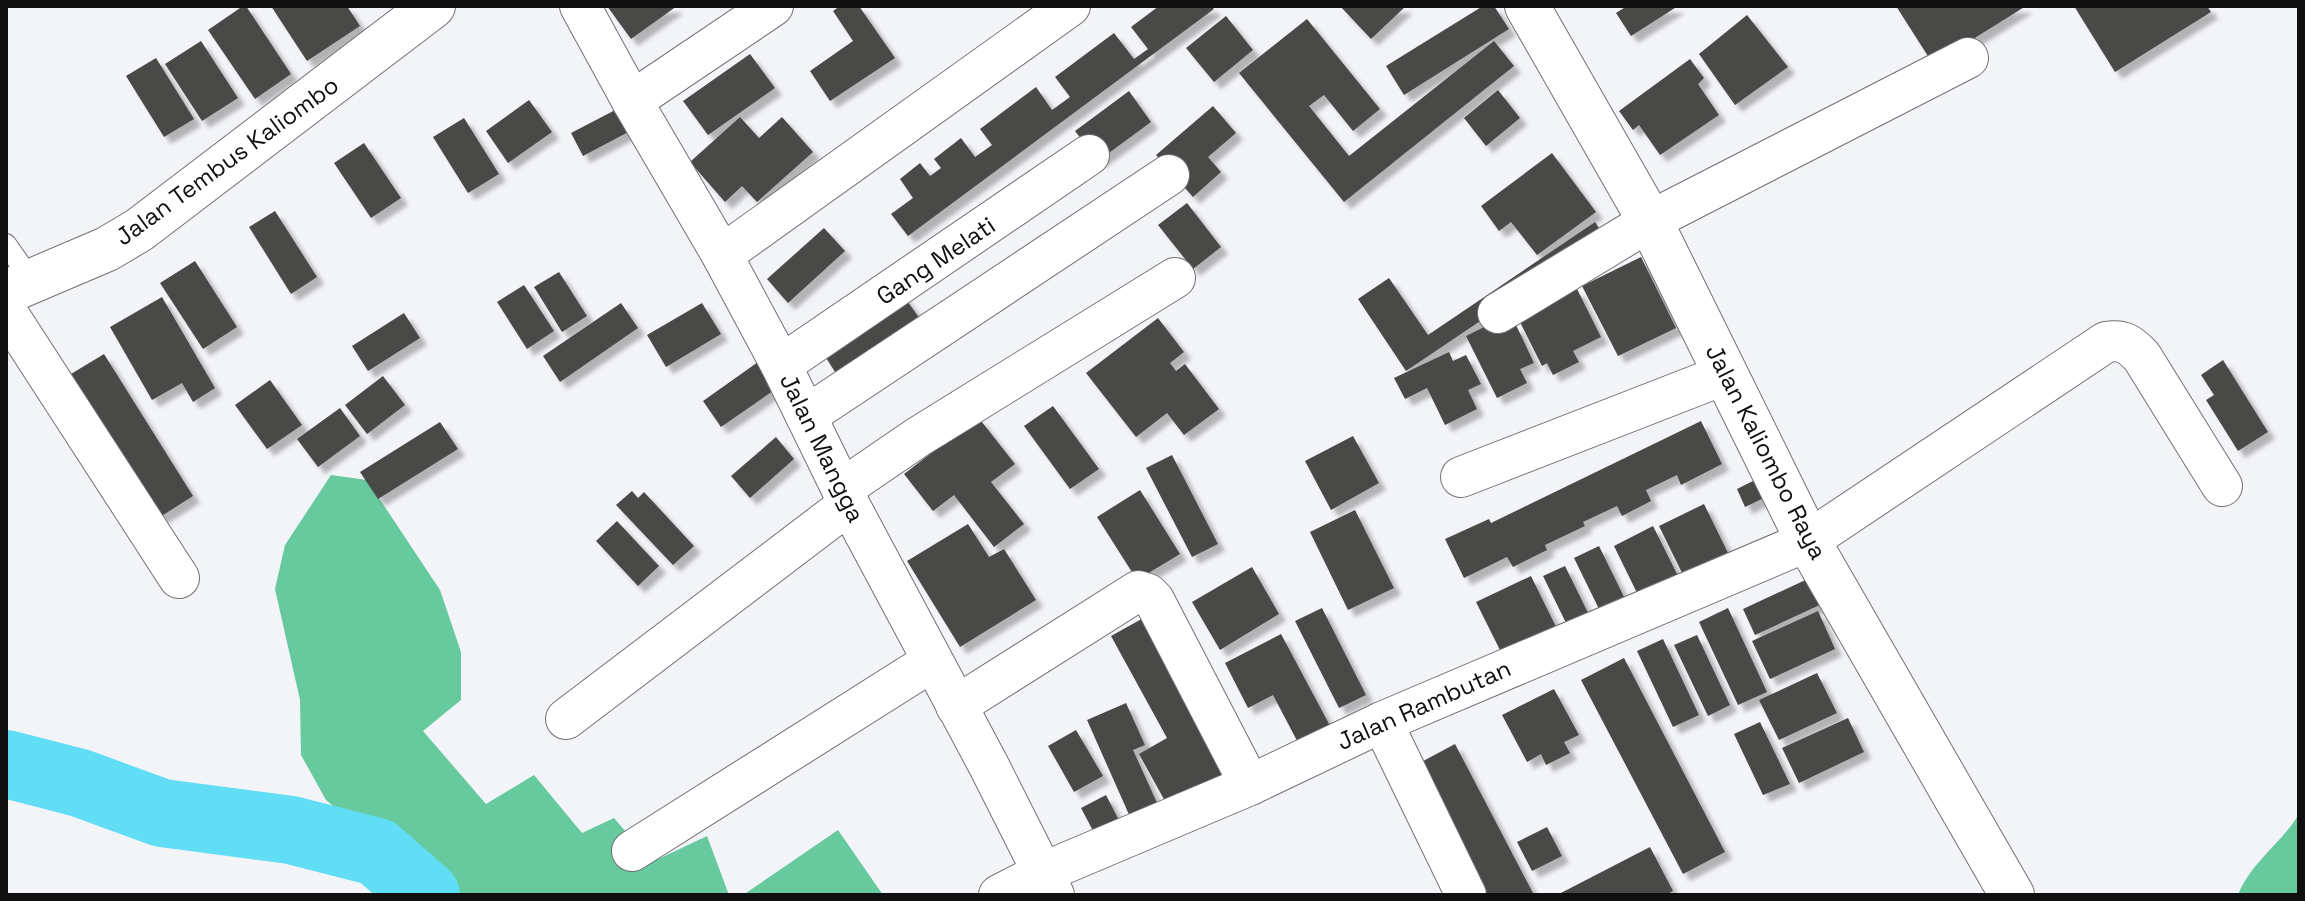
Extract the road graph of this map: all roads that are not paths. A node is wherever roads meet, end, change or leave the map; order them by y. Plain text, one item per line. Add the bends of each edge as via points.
1 (433, 6) edge
2 (580, 6) edge
3 (773, 6) edge
4 (1070, 6) edge
5 (1527, 6) edge
6 (1968, 58) dead end
7 (632, 101) junction
8 (1089, 155) dead end
9 (1169, 175) dead end
10 (1650, 221) junction
11 (6, 244) edge
12 (722, 255) junction
13 (1175, 278) dead end
14 (15, 295) edge
15 (1498, 313) dead end
16 (781, 365) junction
17 (1726, 374) junction
18 (806, 416) junction
19 (1461, 477) dead end
20 (2222, 486) dead end
21 (845, 496) junction
22 (1808, 541) junction
23 (179, 578) dead end
24 (931, 662) junction
25 (956, 706) junction
26 (566, 719) dead end
27 (1382, 722) junction
28 (1250, 785) junction
29 (632, 851) dead end
30 (1048, 884) edge
31 (999, 895) edge
32 (1466, 895) edge
33 (2012, 895) edge

1 - 14 street, Jalan Tembus Kaliombo via 139,230
2 - 7 street, Jalan Mangga
3 - 7 street
4 - 12 street
5 - 10 street, Jalan Kaliombo Raya
6 - 10 street
7 - 12 street, Jalan Mangga
8 - 16 street, Gang Melati
9 - 18 street
10 - 15 street
10 - 17 street, Jalan Kaliombo Raya
11 - 14 lane
12 - 16 street, Jalan Mangga
13 - 21 street via 918,437
14 - 23 street
16 - 18 street, Jalan Mangga
17 - 19 street
17 - 22 street, Jalan Kaliombo Raya
18 - 21 street, Jalan Mangga
20 - 22 street, Jalan Rambutan via 2142,357 2119,339 2093,350
21 - 24 street, Jalan Mangga
21 - 26 street
22 - 27 street, Jalan Rambutan
22 - 33 street, Jalan Kaliombo Raya
24 - 25 street, Jalan Mangga
24 - 29 street
25 - 28 street via 1143,592 1154,600
25 - 30 street, Jalan Mangga
27 - 28 street, Jalan Rambutan
27 - 32 street
28 - 30 street, Jalan Rambutan
30 - 31 street, Jalan Rambutan

